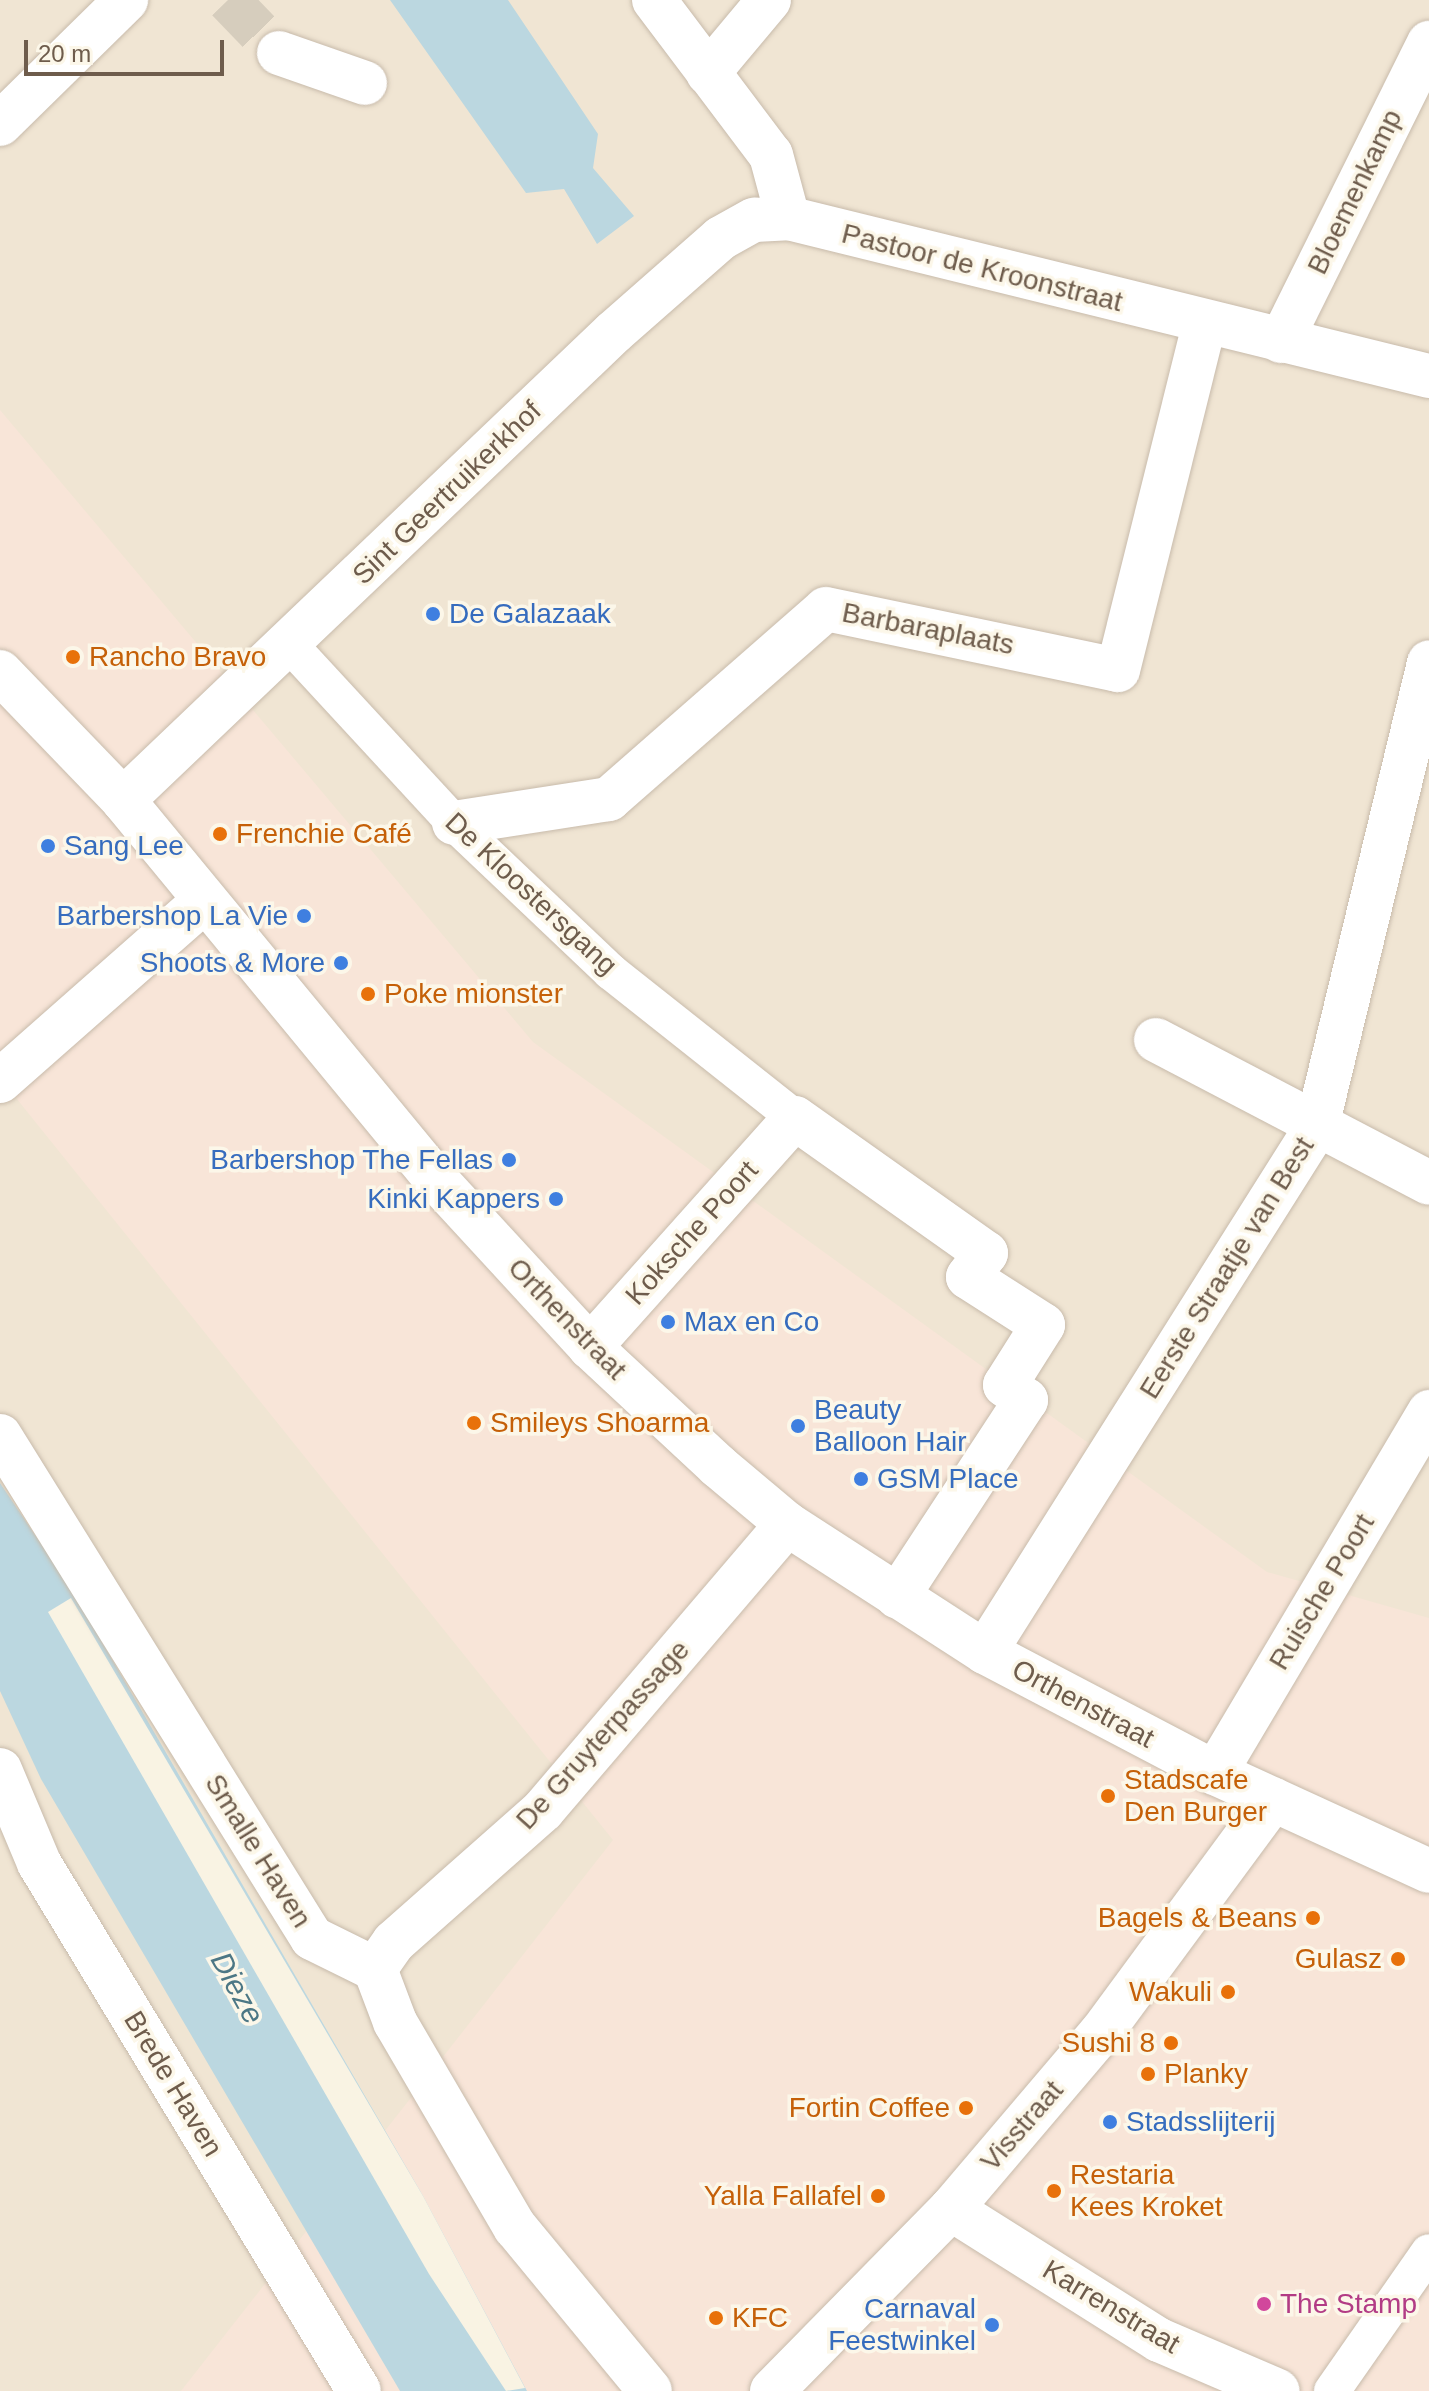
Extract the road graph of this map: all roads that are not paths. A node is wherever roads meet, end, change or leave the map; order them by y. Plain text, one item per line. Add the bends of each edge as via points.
1 (126, 0) edge
2 (654, 0) edge
3 (769, 0) edge
4 (1429, 43) edge
5 (279, 53) tunnel mouth
6 (708, 73) junction
7 (365, 83) dead end
8 (0, 124) edge
9 (788, 218) junction
10 (1204, 325) junction
11 (1281, 341) junction
12 (1429, 376) edge
13 (290, 645) junction
14 (1429, 662) edge
15 (0, 672) edge
16 (123, 800) junction
17 (454, 823) junction
18 (204, 901) junction
19 (1156, 1040) dead end
20 (0, 1081) edge
21 (795, 1118) junction
22 (1317, 1126) junction
23 (1429, 1183) edge
24 (590, 1347) junction
25 (1429, 1412) edge
26 (0, 1436) edge
27 (787, 1524) junction
28 (897, 1597) junction
29 (985, 1652) junction
30 (0, 1770) edge
31 (1215, 1773) junction
32 (1273, 1800) junction
33 (1429, 1871) edge
34 (375, 1969) junction
35 (951, 2209) junction
36 (1429, 2252) edge
37 (359, 2391) edge
38 (650, 2391) edge
39 (772, 2391) edge
40 (1278, 2391) edge
41 (1332, 2391) edge

1 - 8 street
2 - 6 street
3 - 6 street
4 - 11 street, Bloemenkamp
5 - 7 street
6 - 9 street via 771,155
9 - 10 street, Pastoor de Kroonstraat
9 - 13 street, Sint Geertruikerkhof via 754,220 721,238
10 - 11 street, Pastoor de Kroonstraat
10 - 17 street, Barbaraplaats via 1118,670 826,609 609,799
11 - 12 street, Pastoor de Kroonstraat
13 - 16 street, Sint Geertruikerkhof
13 - 17 lane, De Kloostersgang
14 - 22 street, Eerste Straatje van Best
15 - 16 street, Orthenstraat
16 - 18 street, Orthenstraat
17 - 21 lane, De Kloostersgang via 611,972
18 - 20 street
18 - 24 street, Orthenstraat via 432,1175
19 - 22 street
21 - 24 street, Koksche Poort
21 - 28 street via 986,1253 968,1277 1043,1325 1005,1385 1026,1400
22 - 23 street
22 - 29 street, Eerste Straatje van Best
24 - 27 street, Orthenstraat
25 - 31 street, Ruische Poort
26 - 34 street, Smalle Haven via 312,1938
27 - 28 street, Orthenstraat
27 - 34 street, De Gruyterpassage via 543,1810 394,1942
28 - 29 street, Orthenstraat
29 - 31 street, Orthenstraat
30 - 37 street, Brede Haven via 39,1863
31 - 32 street, Orthenstraat
32 - 33 street, Orthenstraat
32 - 35 street, Visstraat via 1101,2033
34 - 38 street via 395,2022 515,2227
35 - 39 street, Visstraat
35 - 40 street, Karrenstraat via 1159,2340
36 - 41 lane

